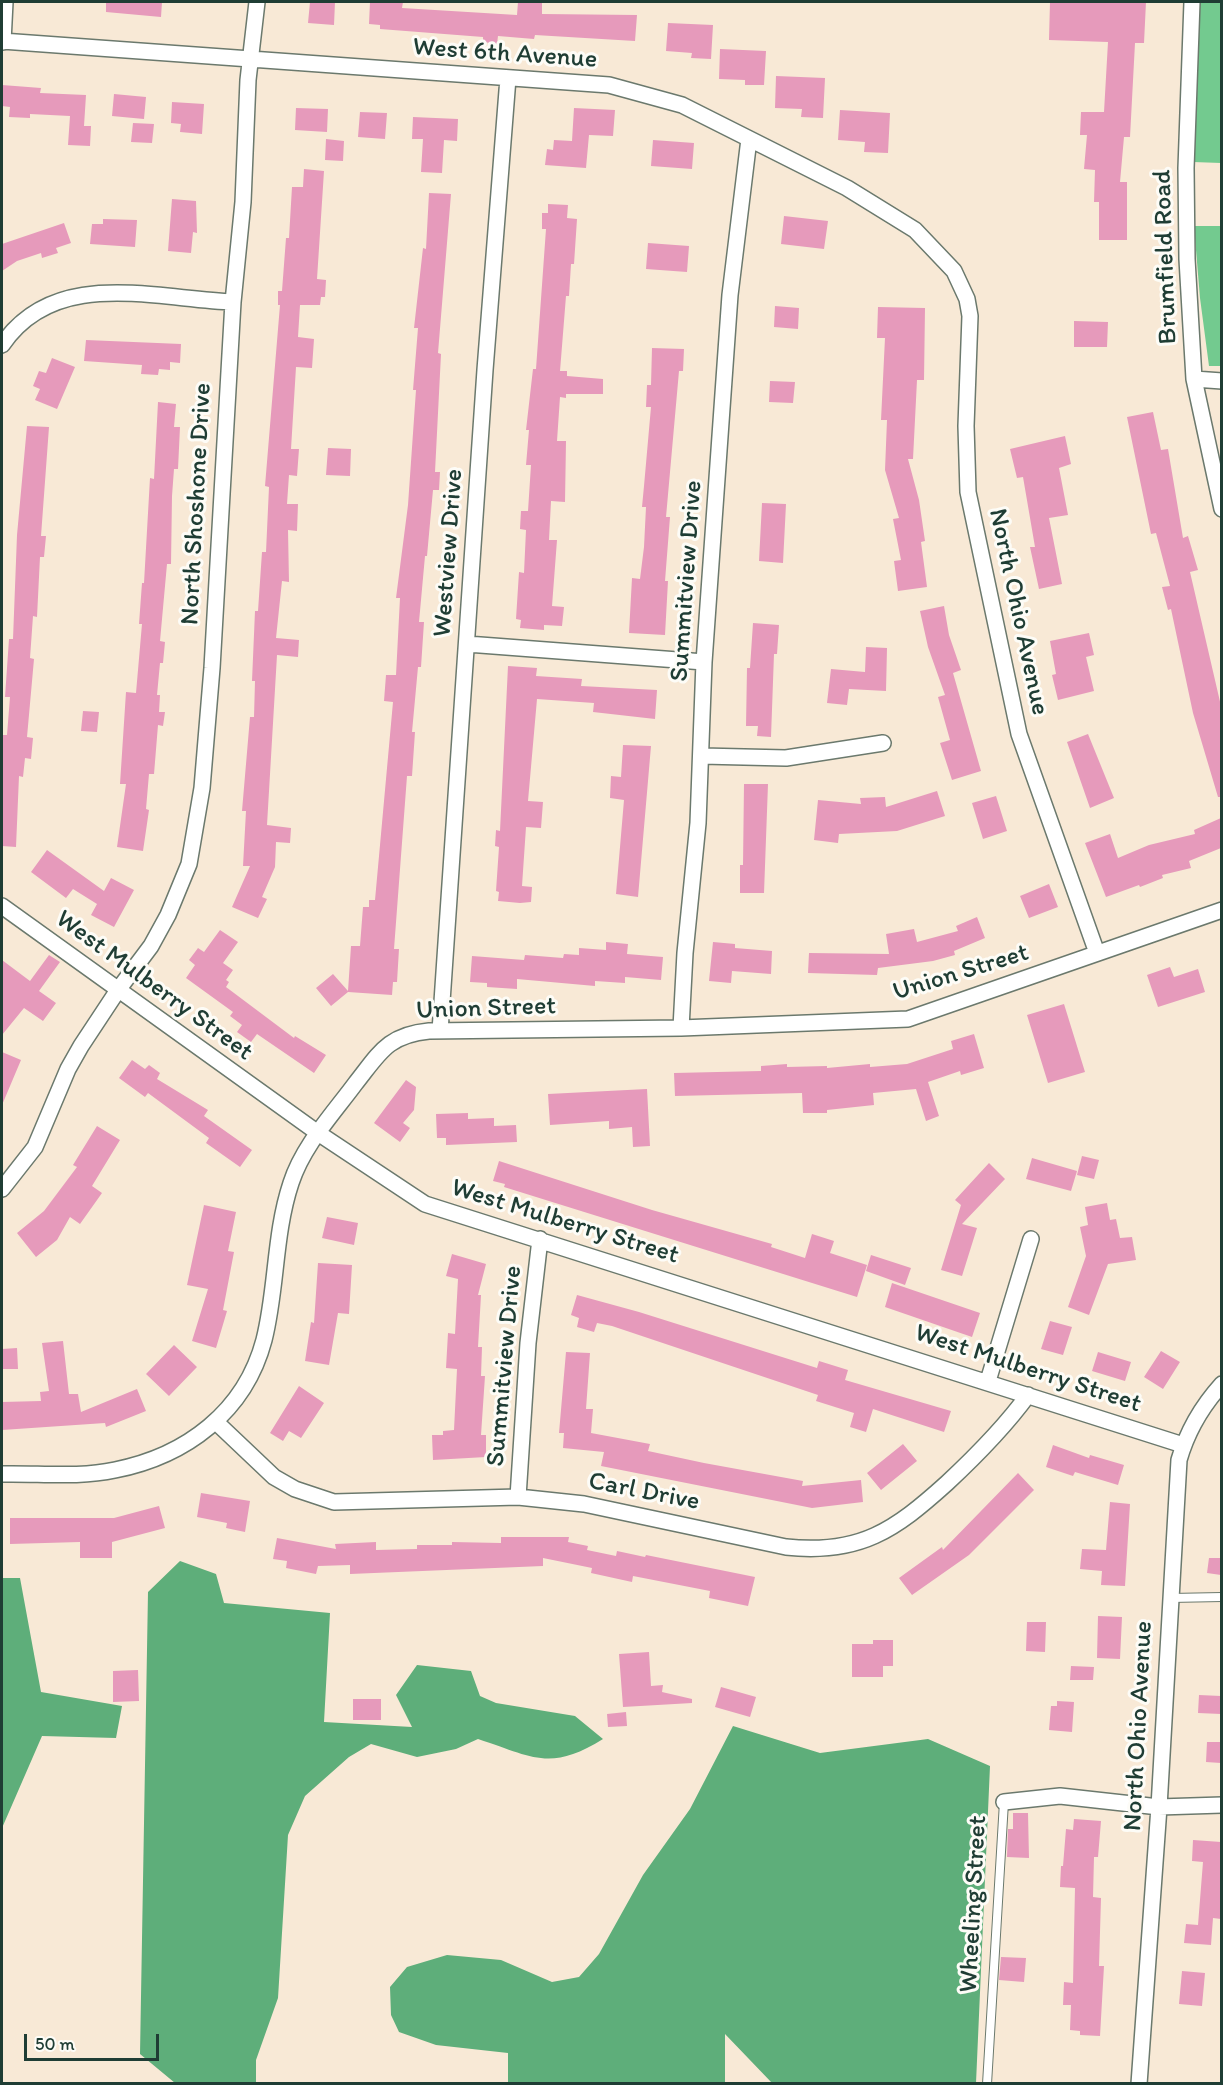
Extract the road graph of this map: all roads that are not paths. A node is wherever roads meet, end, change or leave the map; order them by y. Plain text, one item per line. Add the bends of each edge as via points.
1 (5, 2) edge
2 (257, 2) edge
3 (1192, 2) edge
4 (2, 42) edge
5 (250, 60) junction
6 (508, 78) junction
7 (749, 139) junction
8 (954, 271) joint
9 (233, 302) junction
10 (2, 345) edge
11 (1194, 379) junction
12 (1221, 381) edge
13 (1221, 509) edge
14 (466, 644) junction
15 (704, 662) junction
16 (883, 743) dead end
17 (702, 756) junction
18 (2, 906) edge
19 (1221, 910) edge
20 (1097, 953) junction
21 (118, 990) junction
22 (681, 1028) junction
23 (440, 1031) junction
24 (318, 1133) junction
25 (2, 1189) edge
26 (540, 1239) junction
27 (1031, 1239) dead end
28 (988, 1381) junction
29 (1221, 1384) edge
30 (1028, 1395) junction
31 (216, 1422) junction
32 (1183, 1445) junction
33 (2, 1474) edge
34 (518, 1497) junction
35 (1221, 1597) edge
36 (1170, 1598) junction
37 (1004, 1802) joint
38 (1221, 1805) edge
39 (1159, 1807) junction
40 (987, 2084) edge
41 (1139, 2084) edge

1 - 4 street
2 - 5 street, North Shoshone Drive
3 - 11 street, Brumfield Road via 1186,168
4 - 5 street, West 6th Avenue
5 - 6 street, West 6th Avenue
5 - 9 street, North Shoshone Drive
6 - 7 street, West 6th Avenue via 634,90 682,105
6 - 14 street, Westview Drive
7 - 8 street, West 6th Avenue via 877,205 915,230
7 - 15 street, Summitview Drive via 730,295
8 - 20 street, North Ohio Avenue via 970,316 968,492 1019,734
9 - 10 street via 105,292 82,294 54,301 27,318
9 - 21 street, North Shoshone Drive via 212,668 195,832 189,864 168,915 151,946
11 - 12 street
11 - 13 street, Brumfield Road
14 - 15 street
14 - 23 street, Westview Drive
15 - 17 street, Summitview Drive
16 - 17 street via 786,758
17 - 22 street, Summitview Drive
18 - 21 street, West Mulberry Street
19 - 20 street, Union Street
20 - 22 street, Union Street via 908,1019
21 - 24 street, West Mulberry Street
21 - 25 street, North Shoshone Drive via 68,1069 35,1147
22 - 23 street, Union Street
23 - 24 street, Union Street via 419,1032 391,1041
24 - 26 street, West Mulberry Street via 425,1204
24 - 31 street, Union Street via 291,1183 264,1339 255,1365 244,1388
26 - 28 street, West Mulberry Street
26 - 34 street, Summitview Drive via 528,1343
27 - 28 street
28 - 30 street, West Mulberry Street
29 - 32 street, North Ohio Avenue
30 - 32 street, West Mulberry Street
30 - 34 street, Carl Drive via 986,1447 908,1518 863,1541 838,1548 786,1547 584,1504
31 - 33 street, Union Street via 188,1444 151,1461 114,1471
31 - 34 street, Carl Drive via 274,1477 327,1500
32 - 36 street, North Ohio Avenue via 1177,1476
35 - 36 lane
36 - 39 street, North Ohio Avenue
37 - 39 street, Wheeling Street via 1059,1796
37 - 40 lane, Wheeling Street
38 - 39 street, Wheeling Street
39 - 41 street, North Ohio Avenue

